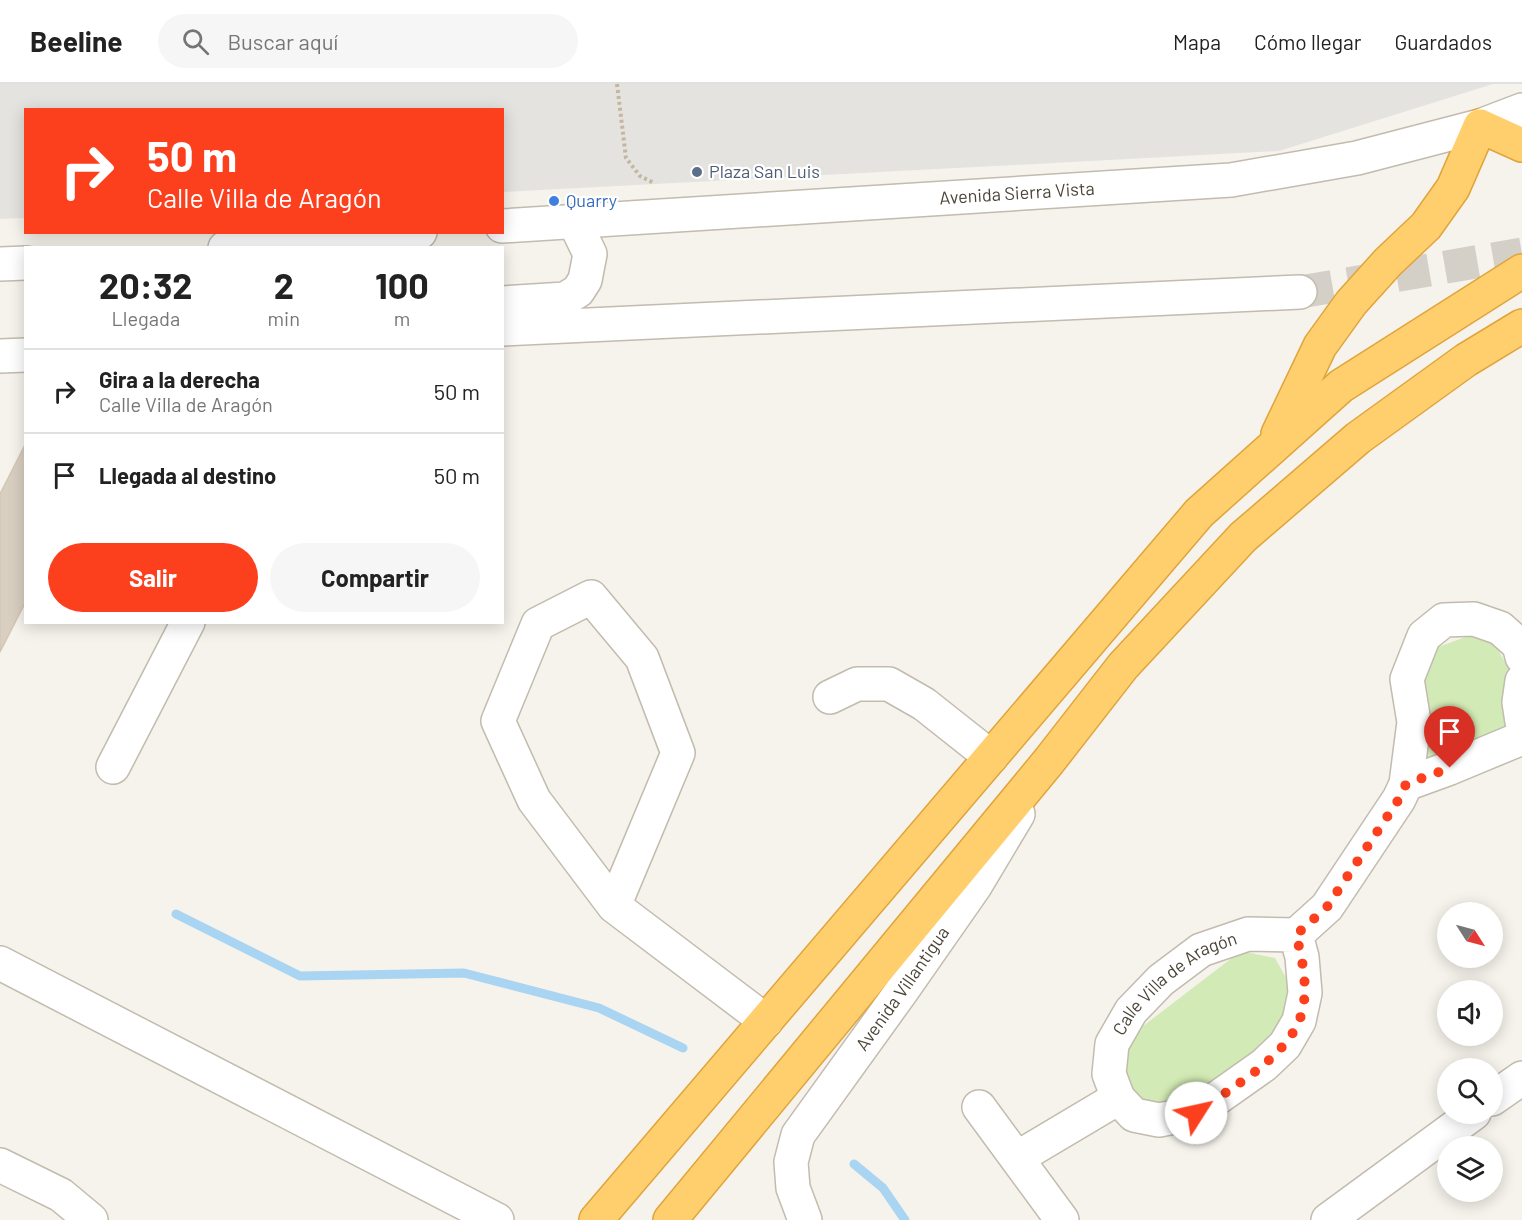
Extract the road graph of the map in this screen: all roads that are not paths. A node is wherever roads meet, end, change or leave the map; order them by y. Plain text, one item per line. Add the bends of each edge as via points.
1 (1522, 110) edge
2 (1480, 126) junction
3 (1522, 145) edge
4 (574, 221) junction
5 (504, 226) edge
6 (396, 234) edge
7 (249, 246) edge
8 (24, 263) edge
9 (0, 264) edge
10 (1522, 271) edge
11 (1300, 292) tunnel mouth
12 (504, 303) edge
13 (1522, 326) edge
14 (504, 329) edge
15 (24, 355) edge
16 (0, 356) edge
17 (1272, 447) junction
18 (187, 624) edge
19 (1522, 657) edge
20 (1522, 681) edge
21 (830, 697) dead end
22 (1522, 722) edge
23 (1522, 738) edge
24 (991, 757) junction
25 (1049, 761) junction
26 (113, 767) dead end
27 (1406, 784) junction
28 (614, 906) junction
29 (1296, 935) junction
30 (0, 963) edge
31 (766, 1021) junction
32 (1522, 1078) edge
33 (1503, 1091) edge
34 (1118, 1098) junction
35 (979, 1107) dead end
36 (1459, 1124) edge
37 (1017, 1158) junction
38 (0, 1166) edge
39 (91, 1220) edge
40 (497, 1220) edge
41 (596, 1220) edge
42 (670, 1220) edge
43 (806, 1220) edge
44 (1062, 1220) edge
45 (1328, 1220) edge

1 - 2 street, Avenida Sierra Vista
2 - 3 highway
2 - 4 street, Avenida Sierra Vista via 1357,158 1231,180
2 - 17 highway via 1453,188 1426,226 1358,295 1320,346
4 - 5 street, Avenida Sierra Vista
4 - 12 street via 590,254 585,280 578,291 565,299
6 - 7 street
8 - 9 street
10 - 17 highway via 1341,386
11 - 14 street
13 - 25 highway via 1466,360 1358,438 1244,537 1124,666
15 - 16 street
17 - 24 highway via 1198,513
18 - 26 street
19 - 27 street via 1520,645 1500,628 1474,619 1444,620 1424,636 1407,680 1414,722
20 - 22 street
21 - 24 street via 857,684 889,684 924,704
23 - 27 street
24 - 31 highway
25 - 42 highway
25 - 43 street, Avenida Villantigua via 975,886 798,1135 791,1162 792,1180
27 - 29 street via 1327,907
28 - 28 street via 534,800 498,721 538,624 591,597 642,657 678,753
28 - 31 street
29 - 34 street, Calle Villa de Aragón via 1248,934 1201,950 1161,980 1131,1011 1112,1044 1109,1074
29 - 34 street via 1305,993 1299,1021 1285,1045 1264,1065 1196,1113 1159,1120 1142,1117 1134,1115
30 - 40 street
31 - 41 highway
32 - 33 street
34 - 37 street
35 - 37 street
36 - 45 street
37 - 44 street
38 - 39 street via 61,1195

